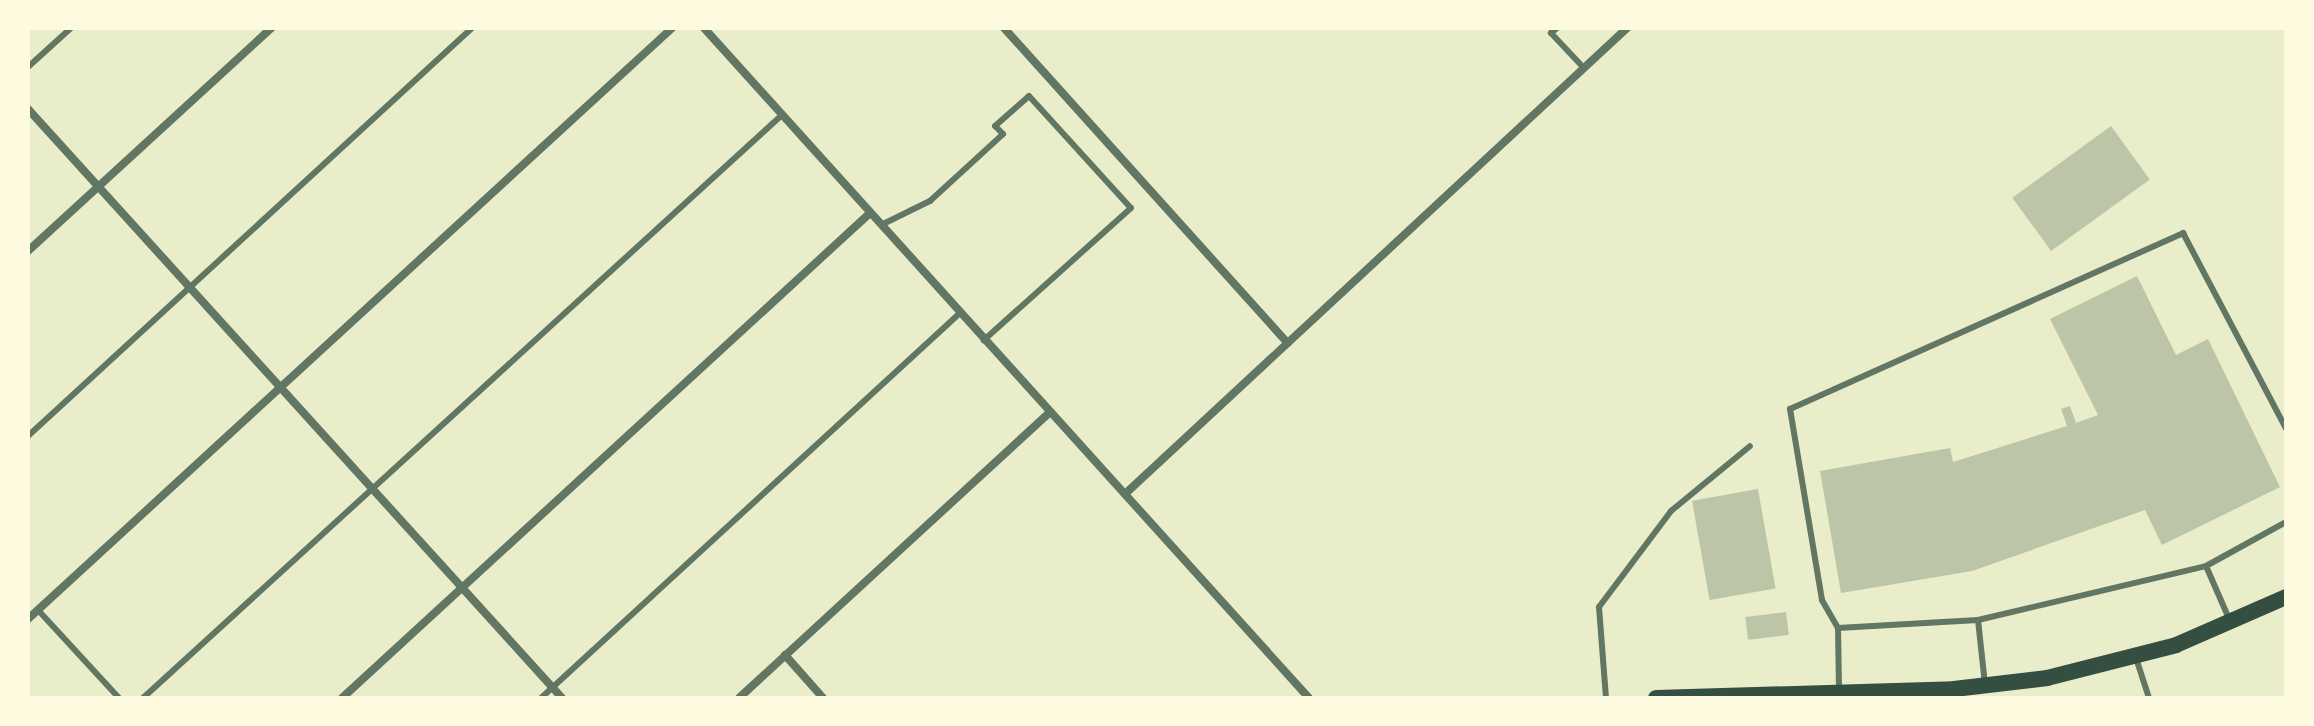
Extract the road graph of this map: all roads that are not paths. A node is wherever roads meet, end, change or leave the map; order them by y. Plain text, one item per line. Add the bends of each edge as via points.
1 (71, 28) edge
2 (271, 28) edge
3 (472, 28) edge
4 (672, 28) edge
5 (704, 28) edge
6 (1004, 28) edge
7 (1557, 28) edge
8 (1627, 28) edge
9 (28, 67) edge
10 (1584, 68) junction
11 (28, 109) edge
12 (782, 115) junction
13 (98, 186) junction
14 (870, 213) junction
15 (881, 225) junction
16 (28, 251) edge
17 (190, 287) junction
18 (960, 313) junction
19 (984, 340) junction
20 (1288, 343) junction
21 (281, 387) junction
22 (1050, 412) junction
23 (2286, 428) edge
24 (28, 436) edge
25 (1750, 446) dead end
26 (374, 491) junction
27 (1125, 494) junction
28 (2286, 522) edge
29 (2206, 566) junction
30 (462, 588) junction
31 (2286, 597) edge
32 (38, 610) junction
33 (28, 619) edge
34 (1978, 620) junction
35 (2230, 623) junction
36 (1838, 628) junction
37 (785, 655) junction
38 (2136, 658) junction
39 (1985, 686) junction
40 (552, 687) junction
41 (1839, 690) junction
42 (1907, 694) edge
43 (119, 698) edge
44 (143, 698) edge
45 (342, 698) edge
46 (541, 698) edge
47 (562, 698) edge
48 (739, 698) edge
49 (823, 698) edge
50 (1309, 698) edge
51 (1606, 698) edge
52 (1656, 698) edge
53 (2149, 698) edge

1 - 9 lane
2 - 13 street
3 - 17 lane
4 - 21 street
5 - 12 street
6 - 20 street
7 - 10 lane via 1551,33
8 - 10 street
10 - 20 street
11 - 13 street
12 - 14 street
12 - 26 lane
13 - 16 street
13 - 17 street
14 - 15 street
14 - 30 street
15 - 18 street
15 - 19 lane via 930,201 1003,134 995,126 1029,96 1131,208
17 - 21 street
17 - 24 lane
18 - 19 street
18 - 40 lane
19 - 22 street
20 - 27 street
21 - 26 street
21 - 32 street
22 - 27 street
22 - 37 street
23 - 36 lane via 2183,233 2139,252 1790,409 1822,600
25 - 51 lane via 1671,511 1599,607
26 - 30 street
26 - 44 lane
27 - 50 street
28 - 29 lane
29 - 34 lane
29 - 35 lane
30 - 40 street
30 - 45 street
31 - 35 main road
32 - 33 street
32 - 43 lane
34 - 36 lane
34 - 39 lane
35 - 38 main road
36 - 41 lane
37 - 48 street
37 - 49 street
38 - 39 main road
38 - 53 lane
39 - 42 main road
40 - 46 lane
40 - 47 street
41 - 42 main road
41 - 52 main road

